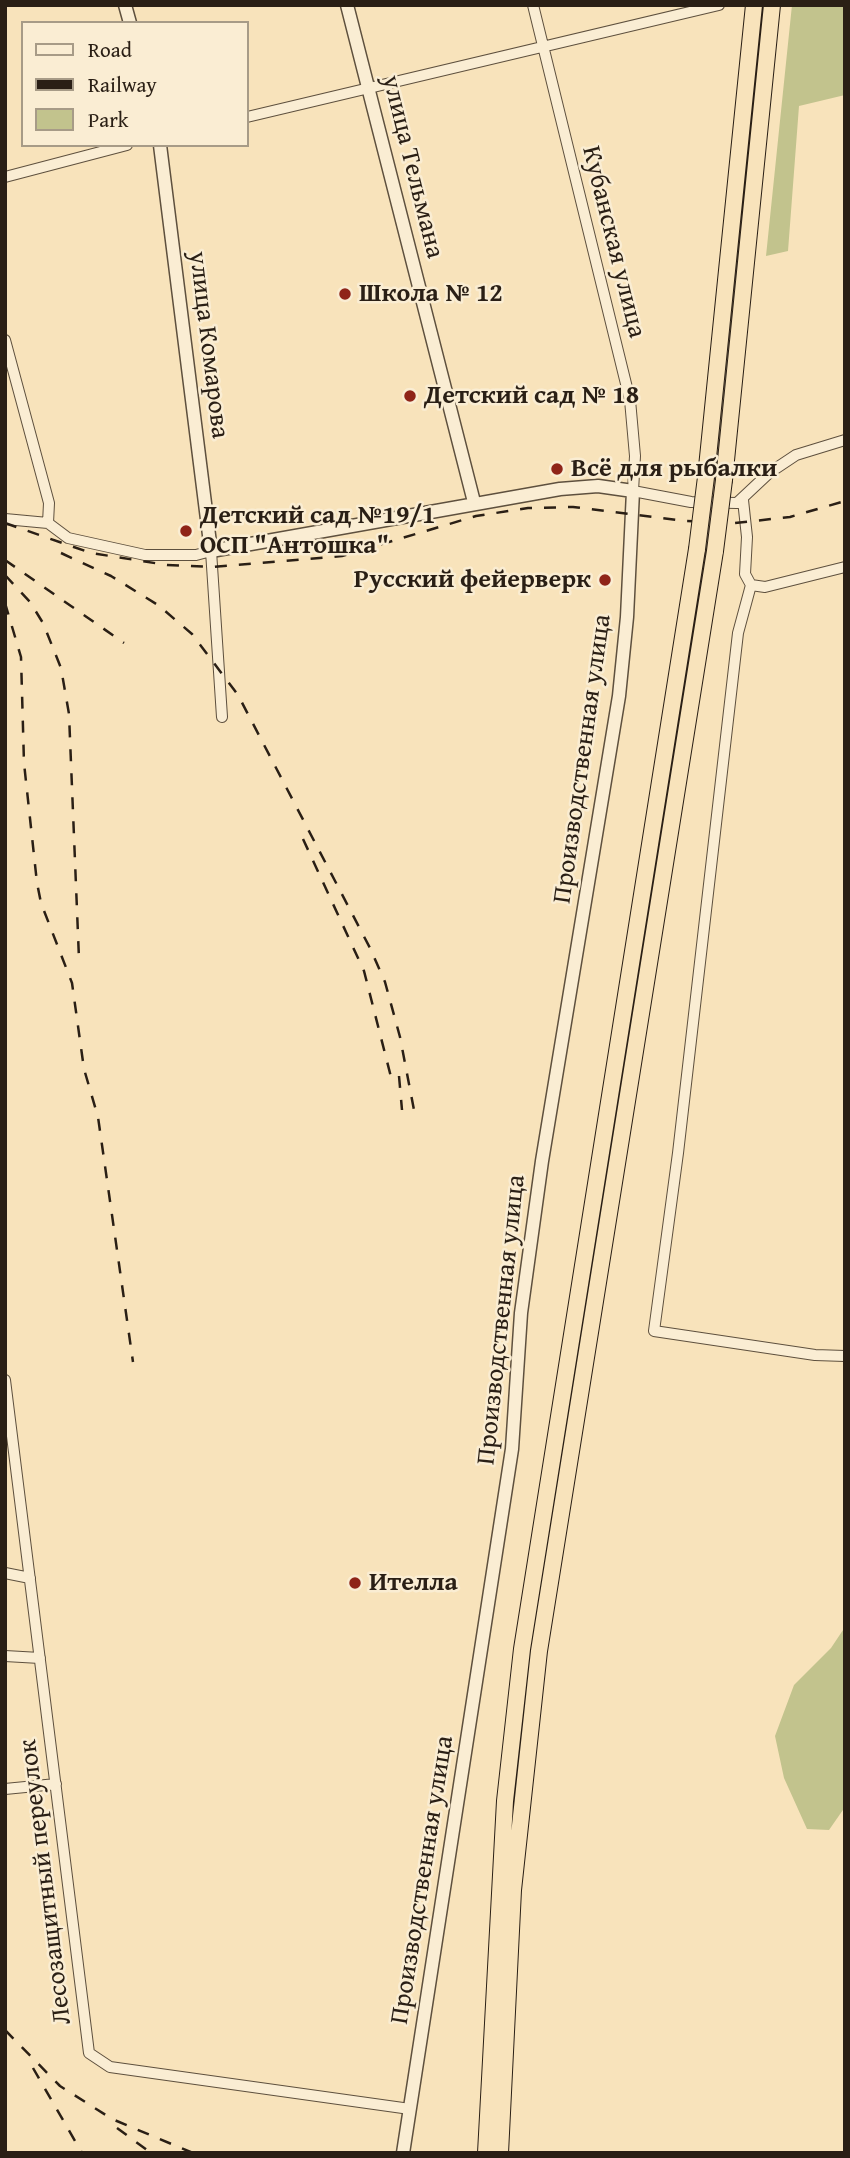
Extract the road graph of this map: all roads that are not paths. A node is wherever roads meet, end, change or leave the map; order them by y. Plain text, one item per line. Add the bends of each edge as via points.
1 (347, 5) edge
2 (533, 5) edge
3 (754, 5) edge
4 (772, 5) edge
5 (718, 6) edge
6 (543, 47) junction
7 (368, 89) junction
8 (248, 117) edge
9 (119, 147) edge
10 (160, 147) edge
11 (5, 177) edge
12 (5, 340) edge
13 (845, 440) edge
14 (633, 491) junction
15 (743, 500) junction
16 (474, 502) junction
17 (5, 519) edge
18 (48, 523) junction
19 (211, 551) junction
20 (845, 567) edge
21 (751, 585) junction
22 (222, 717) dead end
23 (845, 1356) edge
24 (5, 1380) edge
25 (6, 1392) edge
26 (5, 1573) edge
27 (30, 1578) junction
28 (5, 1656) edge
29 (40, 1658) junction
30 (56, 1784) junction
31 (5, 1789) edge
32 (410, 2109) junction
33 (484, 2149) edge
34 (403, 2153) edge
35 (500, 2153) edge

1 - 7 street, улица Тельмана
2 - 6 street, Кубанская улица
3 - 33 highway, bridge via 697,548 522,1649 505,1801
4 - 35 highway, bridge via 715,551 539,1651 512,1903
5 - 6 street
6 - 7 street
6 - 14 street, Кубанская улица via 630,400
7 - 8 street
7 - 16 street, улица Тельмана
9 - 11 street
10 - 19 street, улица Комарова
12 - 18 street via 49,503
13 - 15 street via 796,455 769,472
14 - 15 street via 727,505
14 - 16 street via 583,487
14 - 32 street, Производственная улица via 617,709 540,1175 521,1313 512,1449
15 - 21 street via 745,574
16 - 19 street
17 - 18 street
18 - 19 street via 68,538 96,547 145,555
19 - 22 street
20 - 21 street via 765,587
21 - 23 street via 738,633 654,1331
24 - 25 street, Лесозащитный переулок
25 - 27 street, Лесозащитный переулок
26 - 27 street
27 - 29 street, Лесозащитный переулок
28 - 29 street
29 - 30 street, Лесозащитный переулок
30 - 31 street
30 - 32 street, Лесозащитный переулок via 86,2044 98,2062
32 - 34 street, Производственная улица

